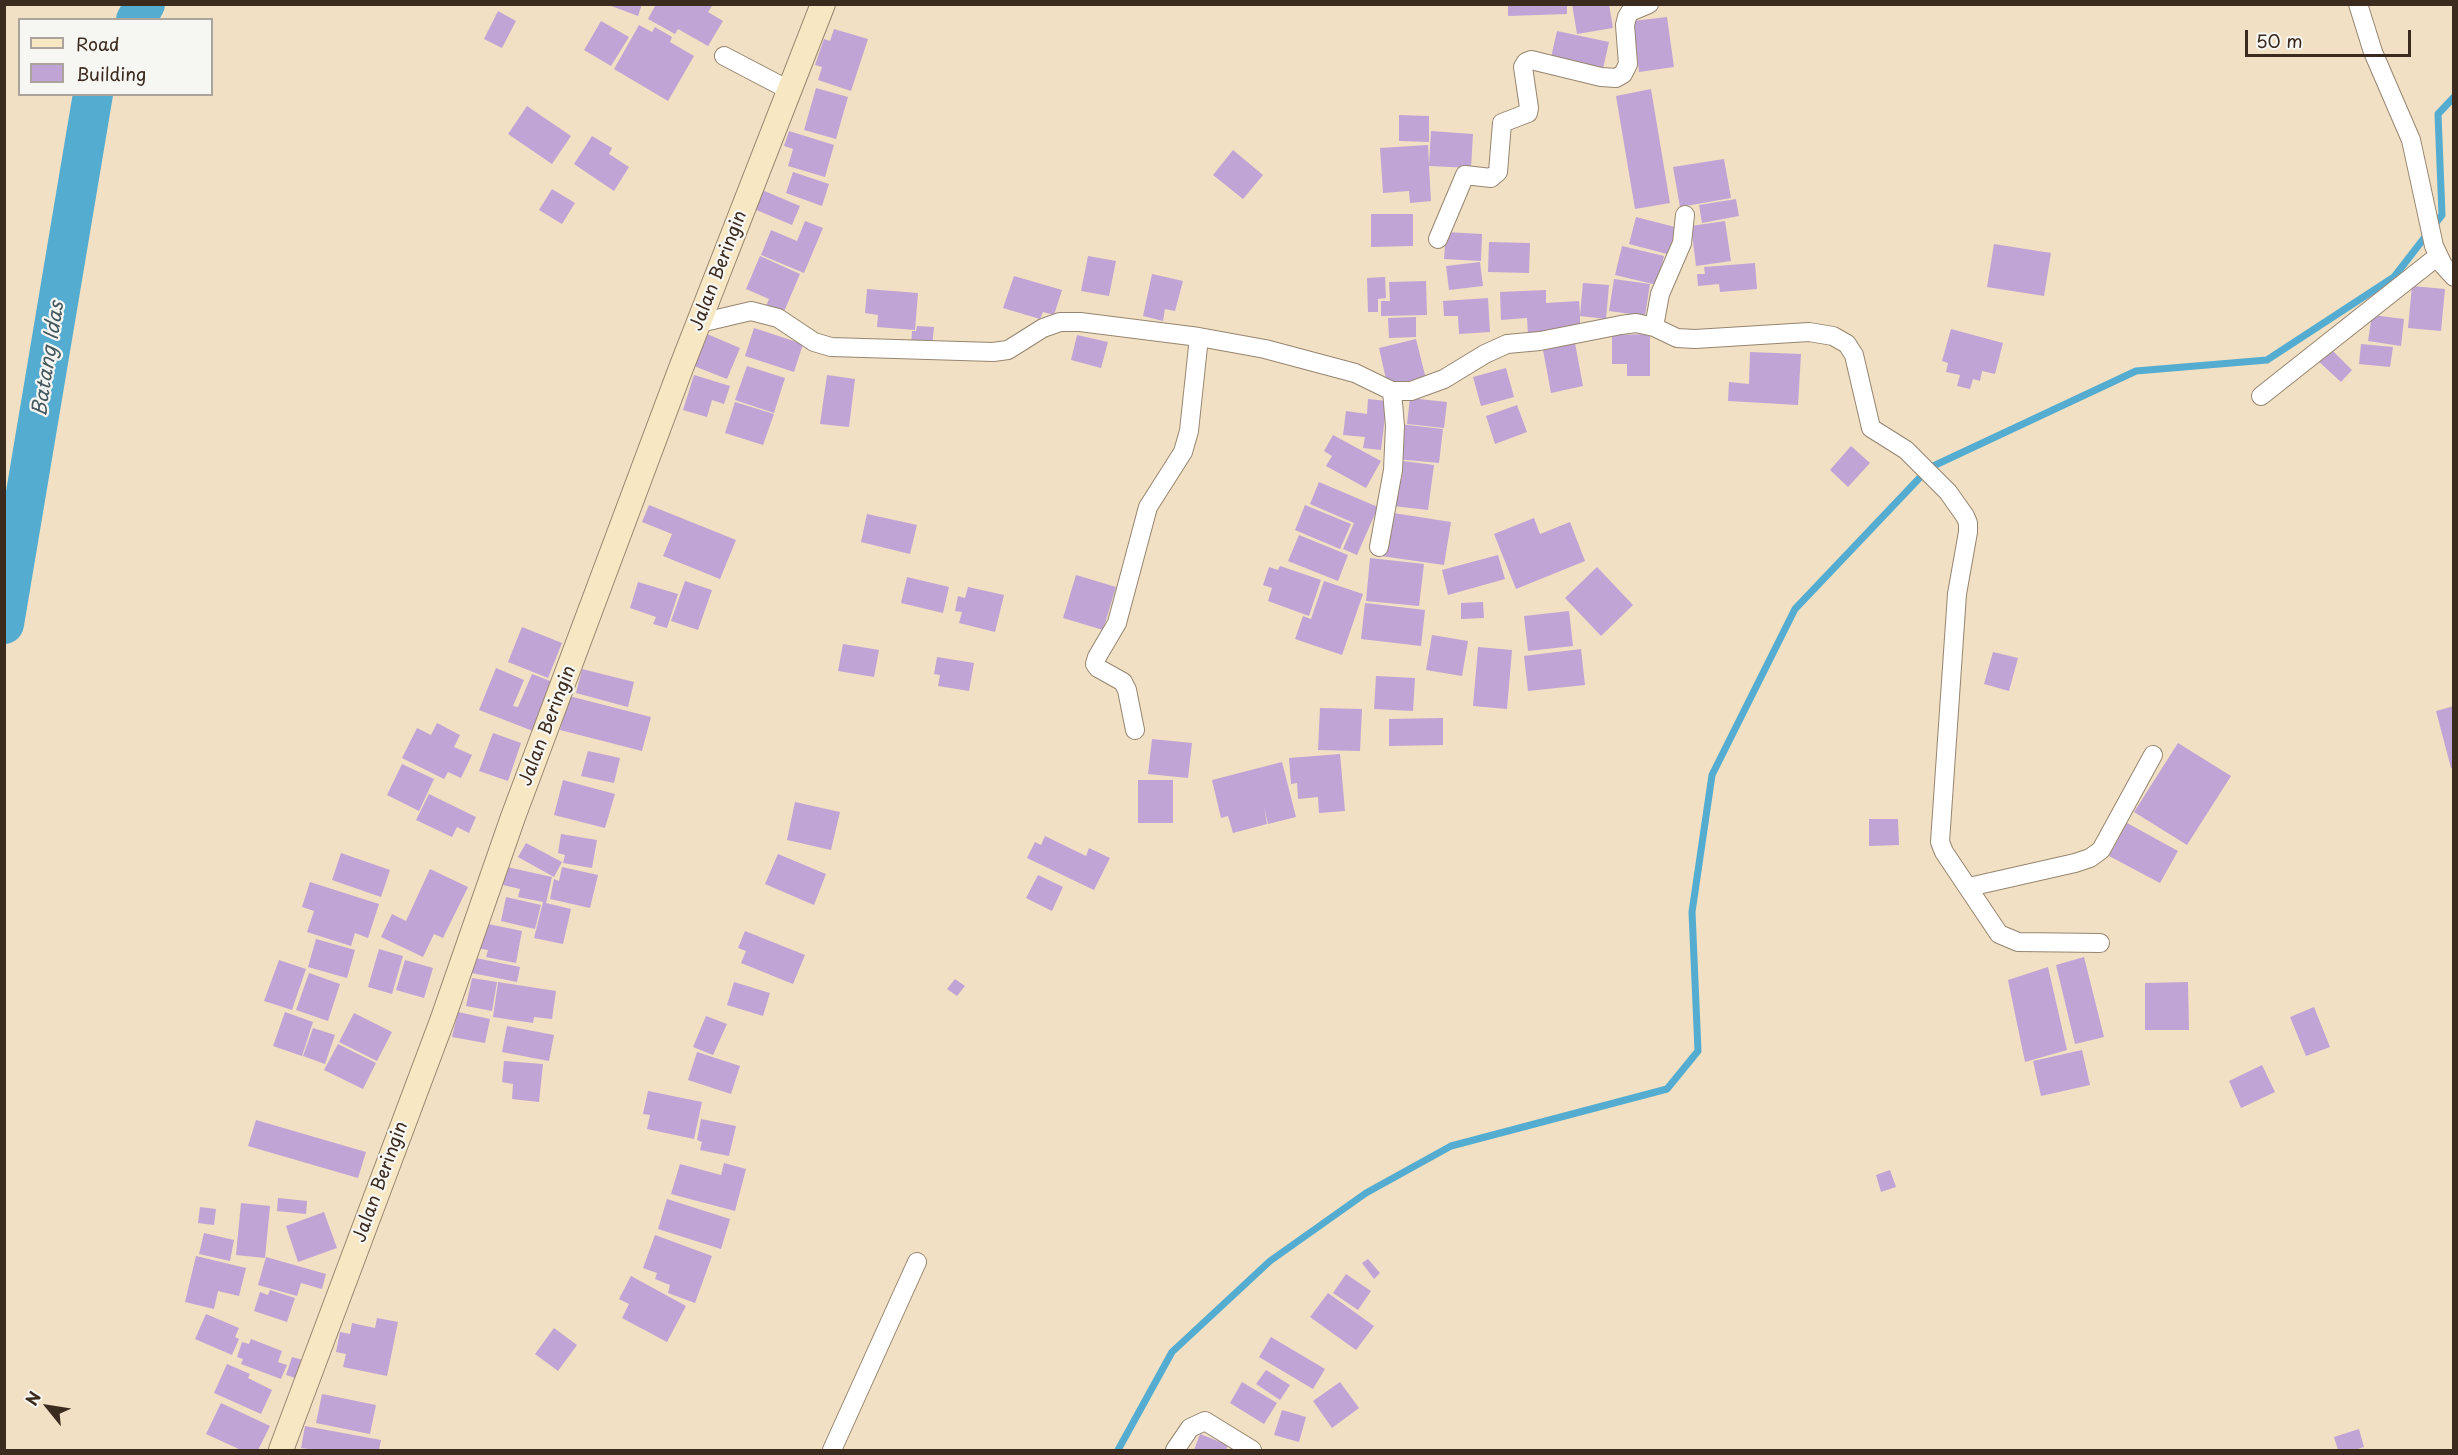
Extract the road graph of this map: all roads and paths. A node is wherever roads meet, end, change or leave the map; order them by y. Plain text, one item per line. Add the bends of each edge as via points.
1 (823, 4) edge
2 (1648, 4) edge
3 (2358, 4) edge
4 (724, 56) dead end
5 (789, 90) junction
6 (1685, 215) dead end
7 (1438, 239) dead end
8 (2436, 251) junction
9 (2454, 277) edge
10 (700, 323) junction
11 (1654, 327) junction
12 (1199, 337) junction
13 (1392, 391) junction
14 (2261, 396) dead end
15 (1379, 547) dead end
16 (1136, 730) dead end
17 (2153, 754) dead end
18 (1969, 887) junction
19 (2100, 943) dead end
20 (917, 1262) dead end
21 (281, 1450) edge
22 (832, 1450) edge
23 (1175, 1450) edge
24 (1252, 1450) edge

1 - 5 street, Jalan Beringin
2 - 7 street via 1627,17 1628,64 1616,78 1526,62 1523,67 1528,113 1502,123 1498,172 1491,178 1465,175
3 - 8 street via 2373,52 2411,140
4 - 5 street
5 - 10 street, Jalan Beringin
6 - 11 street via 1682,243 1660,294
8 - 9 street
8 - 14 street
10 - 12 street via 751,311 778,318 814,342 831,347 993,352 1008,350 1060,322
10 - 21 street, Jalan Beringin via 513,817 442,1021
11 - 13 street via 1636,323 1507,344 1426,387
11 - 18 street via 1677,338 1809,332 1833,336 1847,344 1854,355 1871,428 1906,450 1948,492 1965,516 1968,532 1957,594 1939,832 1944,852
12 - 13 street via 1265,349 1355,373
12 - 16 street via 1189,431 1183,452 1148,507 1117,623 1096,657 1098,668 1123,682
13 - 15 street via 1393,470
17 - 18 street via 2101,850 2090,858
18 - 19 street via 2008,939
20 - 22 street
23 - 24 street via 1190,1428 1206,1422

